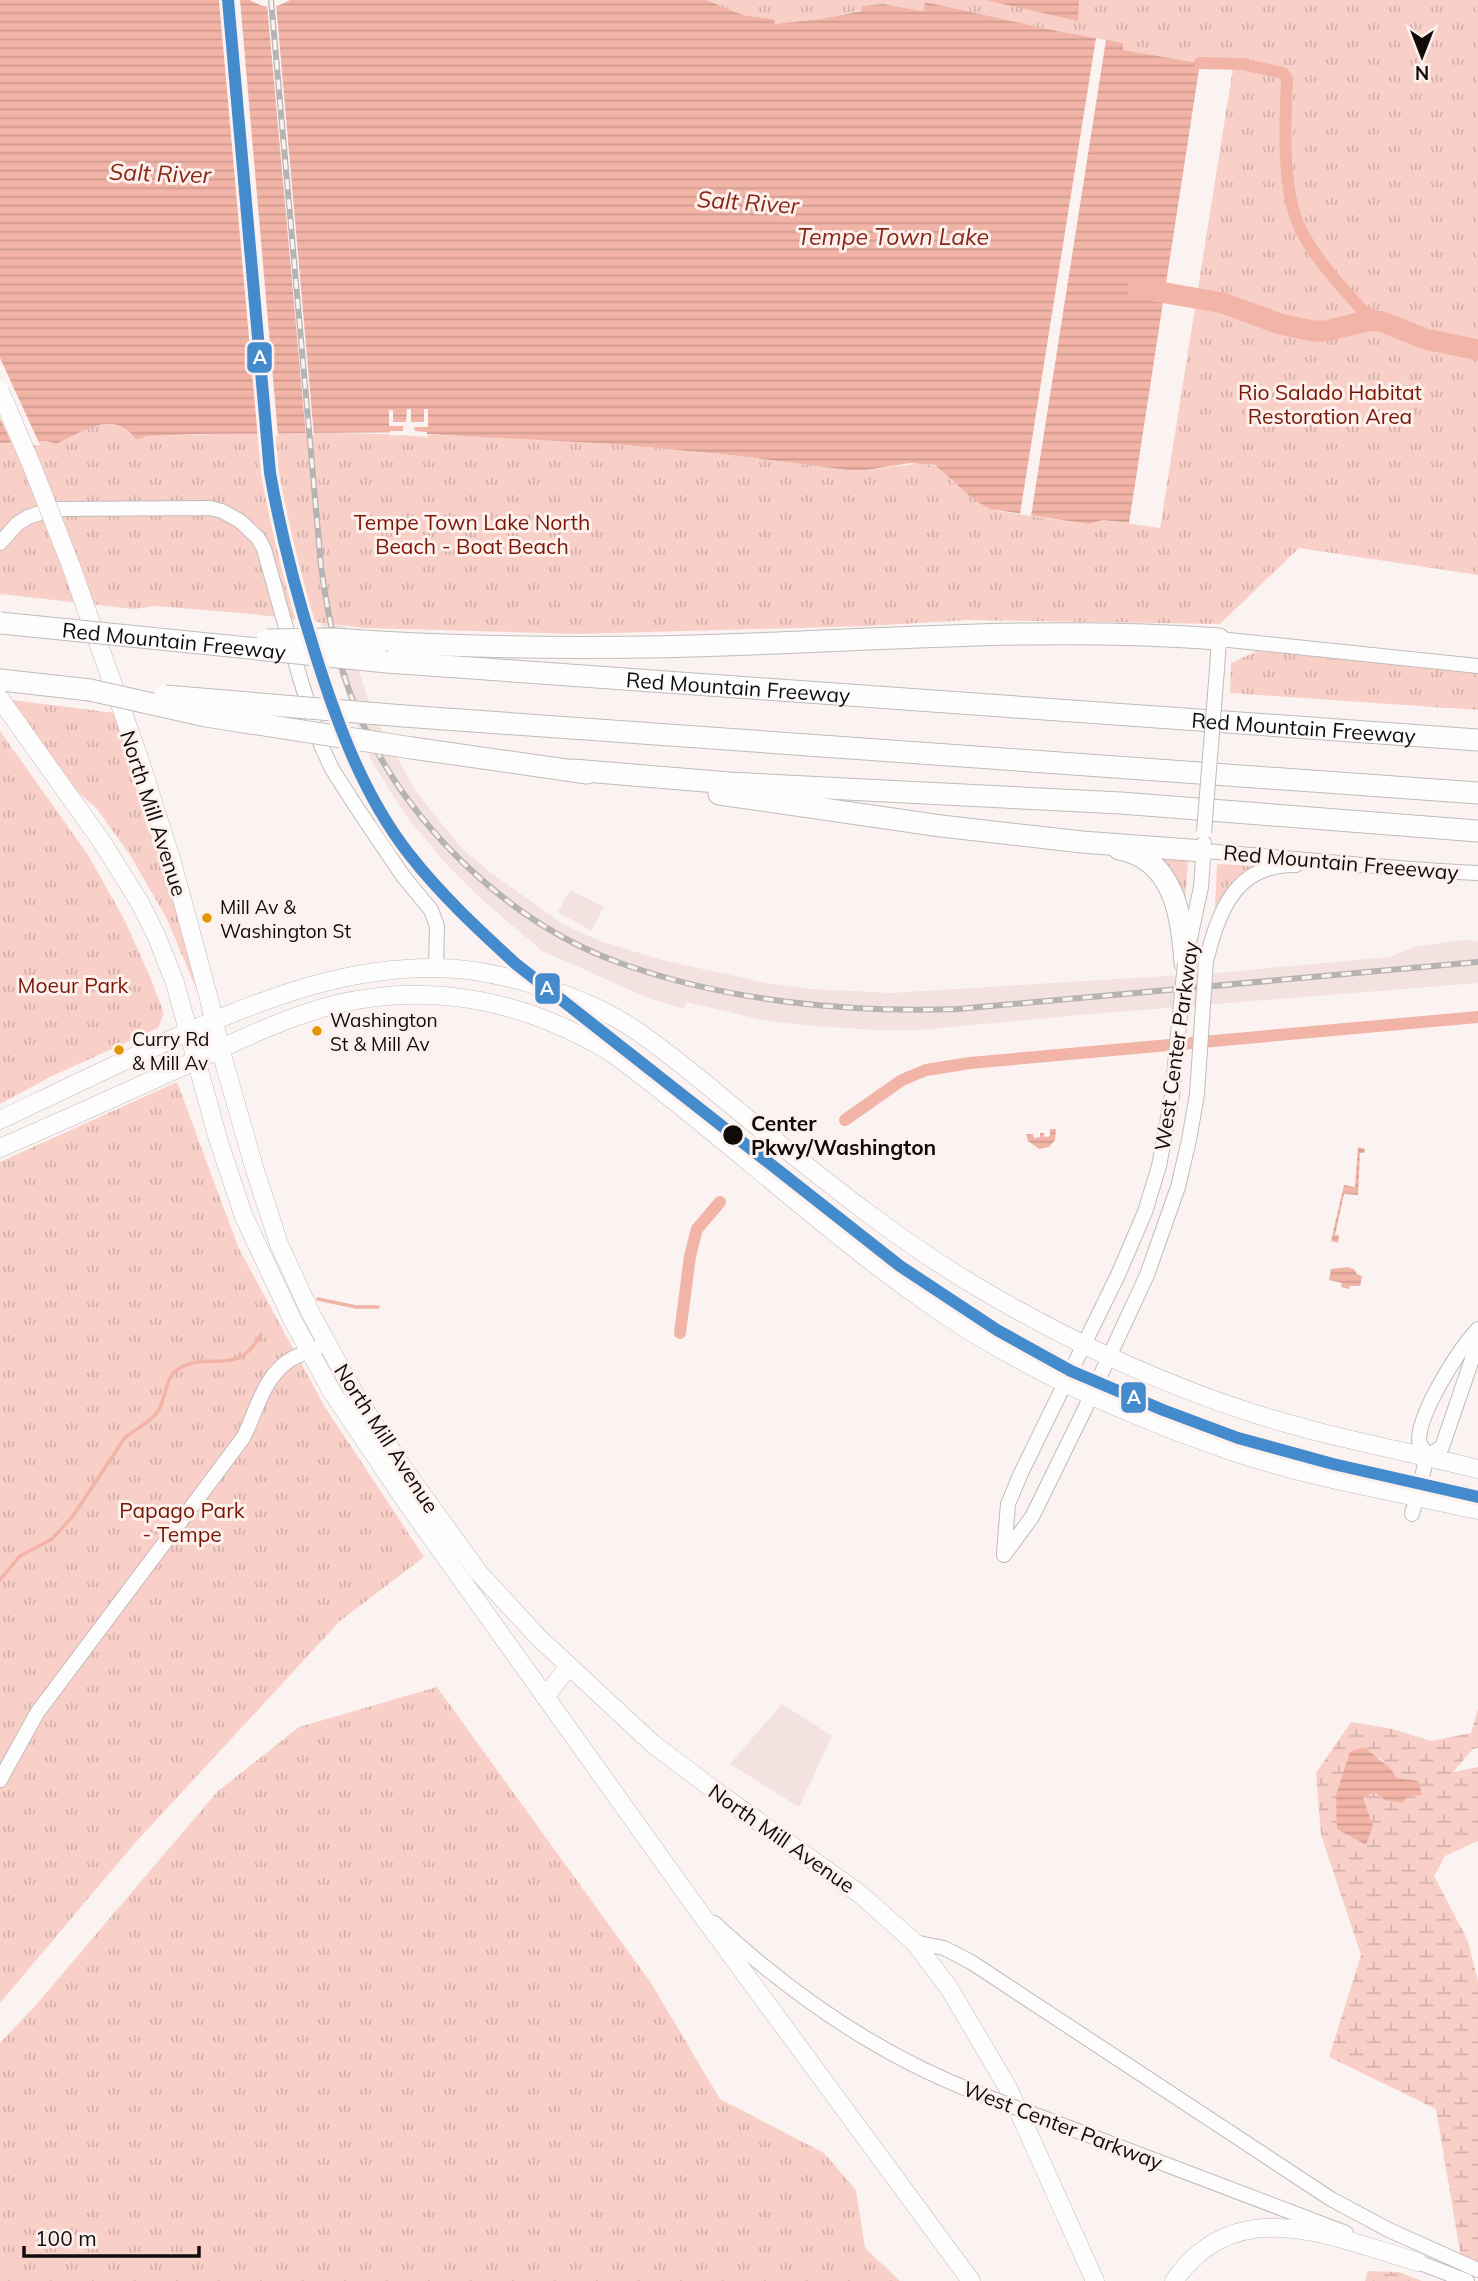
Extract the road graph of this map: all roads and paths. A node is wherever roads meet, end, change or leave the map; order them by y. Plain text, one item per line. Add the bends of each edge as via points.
1 (0, 391) edge
2 (0, 543) edge
3 (0, 623) edge
4 (1219, 639) junction
5 (384, 652) junction
6 (1478, 666) edge
7 (0, 680) edge
8 (90, 690) junction
9 (0, 699) edge
10 (1478, 734) edge
11 (1441, 737) junction
12 (1478, 740) edge
13 (573, 770) junction
14 (1478, 793) edge
15 (1478, 831) edge
16 (1082, 842) junction
17 (1204, 842) junction
18 (1384, 868) junction
19 (1478, 873) edge
20 (1201, 887) junction
21 (1196, 962) junction
22 (436, 967) junction
23 (215, 1020) junction
24 (189, 1032) junction
25 (220, 1048) junction
26 (196, 1060) junction
27 (0, 1120) edge
28 (0, 1148) edge
29 (1478, 1329) edge
30 (1478, 1342) edge
31 (326, 1343) junction
32 (1084, 1344) junction
33 (310, 1352) junction
34 (1109, 1356) junction
35 (1065, 1383) junction
36 (1091, 1395) junction
37 (1425, 1457) junction
38 (1478, 1469) edge
39 (1414, 1506) junction
40 (1478, 1510) edge
41 (569, 1666) junction
42 (545, 1697) junction
43 (0, 1780) edge
44 (695, 1906) junction
45 (914, 1942) junction
46 (1418, 2262) junction
47 (1478, 2270) edge
48 (971, 2281) edge
49 (1095, 2281) edge
50 (1174, 2281) edge
51 (1467, 2281) edge

1 - 23 main road, North Mill Avenue, bridge via 71,566 140,761
2 - 22 street via 28,517 65,508 210,508 231,515 251,530 264,549 321,745 403,876 431,910
3 - 5 highway, Red Mountain Freeway, bridge via 175,642 333,639
4 - 5 highway via 1044,632
4 - 6 street
4 - 17 street, West Center Parkway, bridge
5 - 11 highway, Red Mountain Freeway
7 - 8 highway
8 - 13 highway, bridge via 206,716
8 - 14 highway, bridge
9 - 24 main road, North Mill Avenue via 140,903 166,958
10 - 11 highway
11 - 12 highway, Red Mountain Freeway
13 - 15 highway via 729,783 1134,804
13 - 16 highway via 838,812
16 - 17 highway
16 - 21 highway via 1125,850 1159,872 1171,890
17 - 18 street, Red Mountain Freeeway
17 - 20 street, West Center Parkway
18 - 19 street, Red Mountain Freeeway
18 - 21 street via 1284,865 1256,875 1233,893
20 - 21 street, West Center Parkway
20 - 21 street, West Center Parkway
21 - 32 street, West Center Parkway, bridge via 1154,1186
21 - 34 street, West Center Parkway, bridge via 1197,1094 1189,1140 1171,1211
22 - 23 main road via 329,979
22 - 32 main road via 518,980 611,1015 677,1060 907,1243 985,1292
23 - 24 main road
23 - 25 main road, North Mill Avenue
24 - 26 main road, North Mill Avenue
24 - 27 main road
25 - 26 main road
25 - 31 main road, North Mill Avenue via 279,1244
25 - 35 main road via 308,1013 391,996 463,998 556,1023 628,1065 933,1306
26 - 28 main road
26 - 33 main road, North Mill Avenue via 244,1217
29 - 37 street via 1446,1371 1433,1400 1419,1440
30 - 37 street via 1442,1447
31 - 33 street
31 - 41 main road, North Mill Avenue via 384,1441 479,1573
32 - 34 main road
32 - 35 street, West Center Parkway
33 - 42 main road, North Mill Avenue via 353,1425
33 - 43 street via 275,1372 243,1438 37,1713
34 - 36 street, West Center Parkway
34 - 37 main road via 1245,1411
35 - 36 main road
35 - 36 street, West Center Parkway via 1008,1504 1004,1555 1032,1517
36 - 39 main road via 1232,1452
37 - 38 main road
37 - 39 street
39 - 40 main road
41 - 42 main road
41 - 45 main road, North Mill Avenue via 653,1744 860,1894
42 - 44 main road, North Mill Avenue
44 - 46 street, West Center Parkway, bridge via 777,1978 897,2057 980,2094
44 - 48 main road, North Mill Avenue
45 - 47 street via 944,1948 971,1962 1291,2175 1389,2231
45 - 49 main road, North Mill Avenue via 949,1988 1007,2088
46 - 50 main road via 1306,2230 1266,2227 1232,2234 1208,2247
46 - 51 street, West Center Parkway

